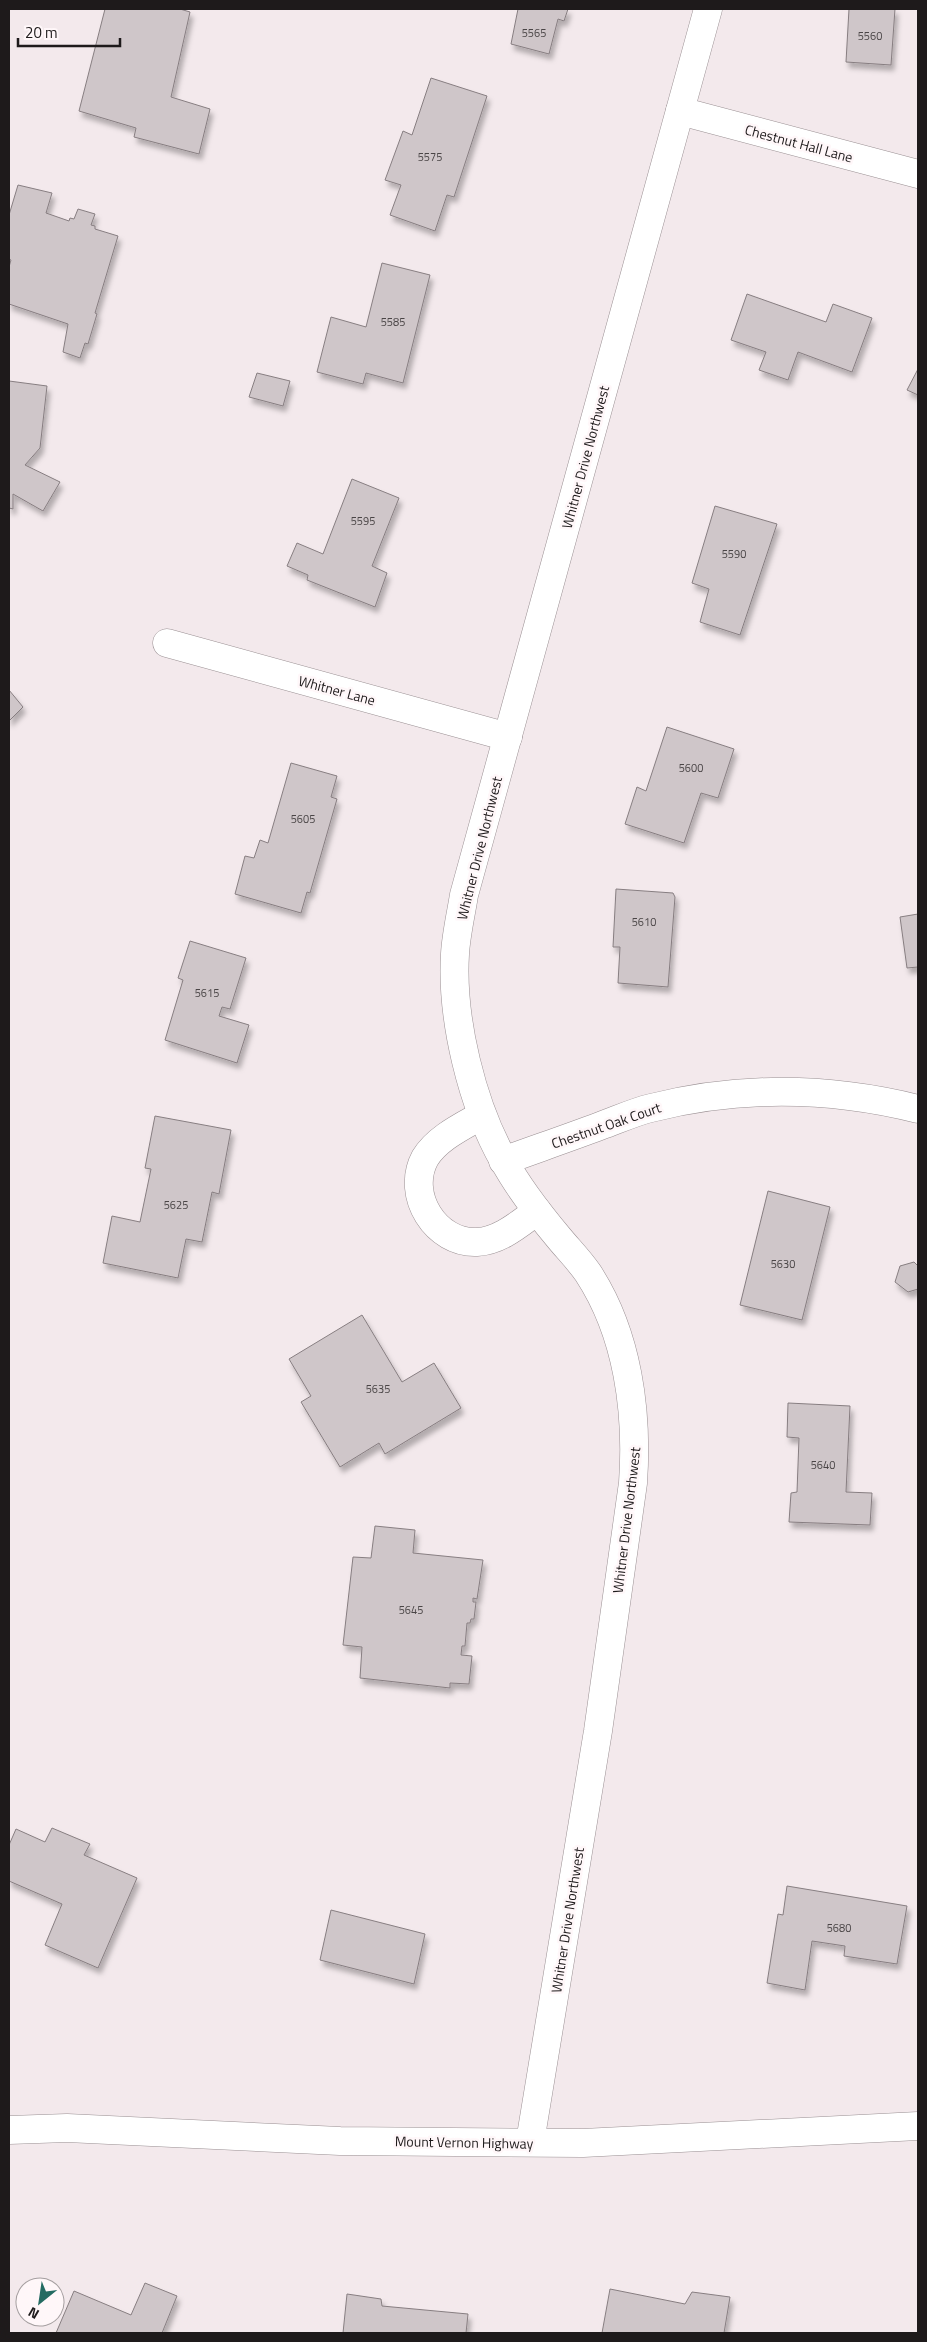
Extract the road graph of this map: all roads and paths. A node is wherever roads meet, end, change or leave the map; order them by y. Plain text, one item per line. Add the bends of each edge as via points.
1 (708, 9) edge
2 (680, 111) junction
3 (918, 174) edge
4 (166, 643) dead end
5 (508, 737) junction
6 (918, 1109) edge
7 (482, 1114) junction
8 (504, 1161) junction
9 (537, 1211) junction
10 (918, 2126) edge
11 (9, 2130) edge
12 (530, 2142) junction

1 - 2 street, Whitner Drive Northwest
2 - 3 street, Chestnut Hall Lane
2 - 5 street, Whitner Drive Northwest
4 - 5 street, Whitner Lane
5 - 7 street, Whitner Drive Northwest via 464,895 455,954 460,1038
6 - 8 street, Chestnut Oak Court via 876,1099 818,1092 759,1092 702,1097 648,1109
7 - 8 street, Whitner Drive Northwest
7 - 9 street via 441,1140 425,1159 418,1186 426,1214 447,1235 476,1242 501,1236
8 - 9 street, Whitner Drive Northwest
9 - 12 street, Whitner Drive Northwest via 588,1273 611,1318 629,1377 636,1444 598,1731
10 - 12 street, Mount Vernon Highway via 583,2143
11 - 12 street, Mount Vernon Highway via 67,2128 340,2141

